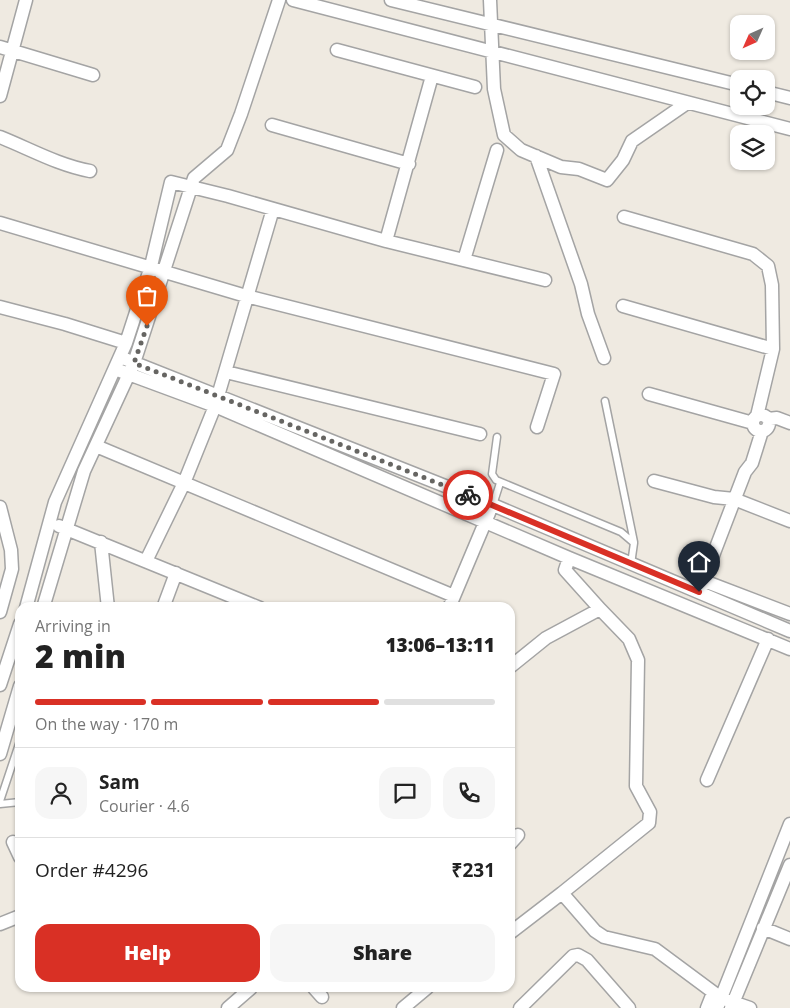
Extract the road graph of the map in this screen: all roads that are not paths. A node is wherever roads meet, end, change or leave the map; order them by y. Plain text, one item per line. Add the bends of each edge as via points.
1 (26, 0) edge
2 (279, 0) edge
3 (293, 0) edge
4 (391, 0) edge
5 (490, 0) edge
6 (492, 26) junction
7 (0, 47) edge
8 (13, 50) junction
9 (337, 50) dead end
10 (494, 53) junction
11 (93, 75) dead end
12 (432, 76) junction
13 (730, 84) edge
14 (475, 87) dead end
15 (775, 94) edge
16 (0, 96) edge
17 (790, 98) edge
18 (687, 102) junction
19 (272, 125) dead end
20 (790, 129) edge
21 (0, 137) edge
22 (497, 150) dead end
23 (536, 156) junction
24 (409, 164) junction
25 (90, 171) dead end
26 (191, 187) junction
27 (272, 209) junction
28 (624, 217) dead end
29 (0, 223) edge
30 (386, 241) junction
31 (464, 260) junction
32 (151, 266) junction
33 (165, 270) junction
34 (546, 280) dead end
35 (246, 296) junction
36 (622, 306) dead end
37 (0, 307) edge
38 (126, 343) junction
39 (773, 349) junction
40 (120, 357) junction
41 (604, 358) dead end
42 (134, 363) junction
43 (115, 369) junction
44 (226, 372) junction
45 (129, 375) junction
46 (649, 394) dead end
47 (216, 400) junction
48 (605, 402) dead end
49 (759, 423) junction
50 (790, 423) edge
51 (537, 427) dead end
52 (480, 434) dead end
53 (497, 437) dead end
54 (96, 446) junction
55 (654, 481) dead end
56 (500, 482) junction
57 (184, 483) junction
58 (734, 499) junction
59 (493, 505) junction
60 (0, 507) edge
61 (485, 521) junction
62 (790, 521) edge
63 (49, 523) junction
64 (65, 528) junction
65 (101, 542) junction
66 (634, 543) junction
67 (569, 558) junction
68 (146, 561) junction
69 (631, 564) junction
70 (176, 573) junction
71 (701, 586) junction
72 (28, 602) edge
73 (45, 602) edge
74 (107, 602) edge
75 (165, 602) edge
76 (246, 602) edge
77 (451, 602) edge
78 (597, 606) junction
79 (0, 612) edge
80 (790, 614) edge
81 (790, 631) edge
82 (15, 639) edge
83 (768, 639) junction
84 (790, 649) edge
85 (515, 663) edge
86 (0, 685) edge
87 (15, 704) edge
88 (0, 754) edge
89 (15, 756) edge
90 (707, 780) dead end
91 (0, 802) edge
92 (15, 802) edge
93 (790, 824) edge
94 (13, 842) dead end
95 (15, 846) edge
96 (790, 865) edge
97 (562, 893) junction
98 (15, 918) edge
99 (0, 924) edge
100 (763, 928) junction
101 (515, 929) edge
102 (790, 939) edge
103 (246, 992) edge
104 (422, 992) edge
105 (723, 1002) edge
106 (228, 1008) edge
107 (404, 1008) edge
108 (520, 1008) edge
109 (629, 1008) edge
110 (707, 1008) edge
111 (750, 1008) edge

1 - 8 street
2 - 26 street via 226,150 194,178
3 - 10 street
4 - 6 street
5 - 6 street
6 - 10 street
6 - 13 street
7 - 8 street
8 - 11 street
8 - 16 street
9 - 12 street
10 - 18 street
10 - 23 street via 494,89 504,135 521,150
12 - 14 street
12 - 24 street
15 - 17 street
18 - 20 street
18 - 23 street via 632,141 624,160 606,180
19 - 24 street
21 - 25 street via 64,166
22 - 31 street
23 - 41 street via 582,284 588,314
24 - 30 street
26 - 27 street
26 - 32 street via 171,182
26 - 33 street
27 - 30 street
27 - 35 street
28 - 39 street via 754,254 768,266 772,285
29 - 32 street
30 - 31 street
31 - 34 street
32 - 33 street
32 - 38 street
33 - 35 street
33 - 42 street
35 - 44 street
35 - 51 street via 554,374
36 - 39 street
37 - 38 street
38 - 40 street
39 - 49 street
40 - 42 street
40 - 43 street
42 - 45 street
42 - 47 street
43 - 45 street
43 - 63 street via 55,502
44 - 47 street
44 - 52 street
45 - 47 street
45 - 54 street
46 - 49 street
47 - 57 street
47 - 59 street
47 - 61 street
48 - 66 lane
49 - 50 street via 777,418
49 - 58 street via 752,463
53 - 56 lane via 492,474
54 - 57 street
54 - 64 street
55 - 58 street
56 - 59 lane
56 - 66 lane via 621,532
57 - 68 street
57 - 77 street
58 - 62 street
58 - 71 street
59 - 61 street
59 - 69 street
60 - 79 street via 11,550 12,569
61 - 67 street
61 - 77 street
63 - 64 street
63 - 72 street
64 - 65 street
64 - 73 street
65 - 68 street
65 - 74 street
66 - 69 lane
67 - 78 street via 565,570
67 - 83 street
68 - 70 street
69 - 71 street
70 - 75 street
70 - 76 street
71 - 80 street
71 - 81 street
78 - 85 street via 546,638
78 - 97 street via 629,639 638,660 636,786 652,818 650,823
82 - 86 street
83 - 84 street
83 - 90 street
87 - 88 street
89 - 91 lane
91 - 92 lane
93 - 105 street
94 - 95 street
96 - 100 street
97 - 101 street
97 - 105 street via 595,932 655,949
98 - 99 street
100 - 102 street
100 - 105 street
103 - 106 street
104 - 107 street
105 - 110 street
105 - 111 street
108 - 109 street via 573,956 578,955 587,960

